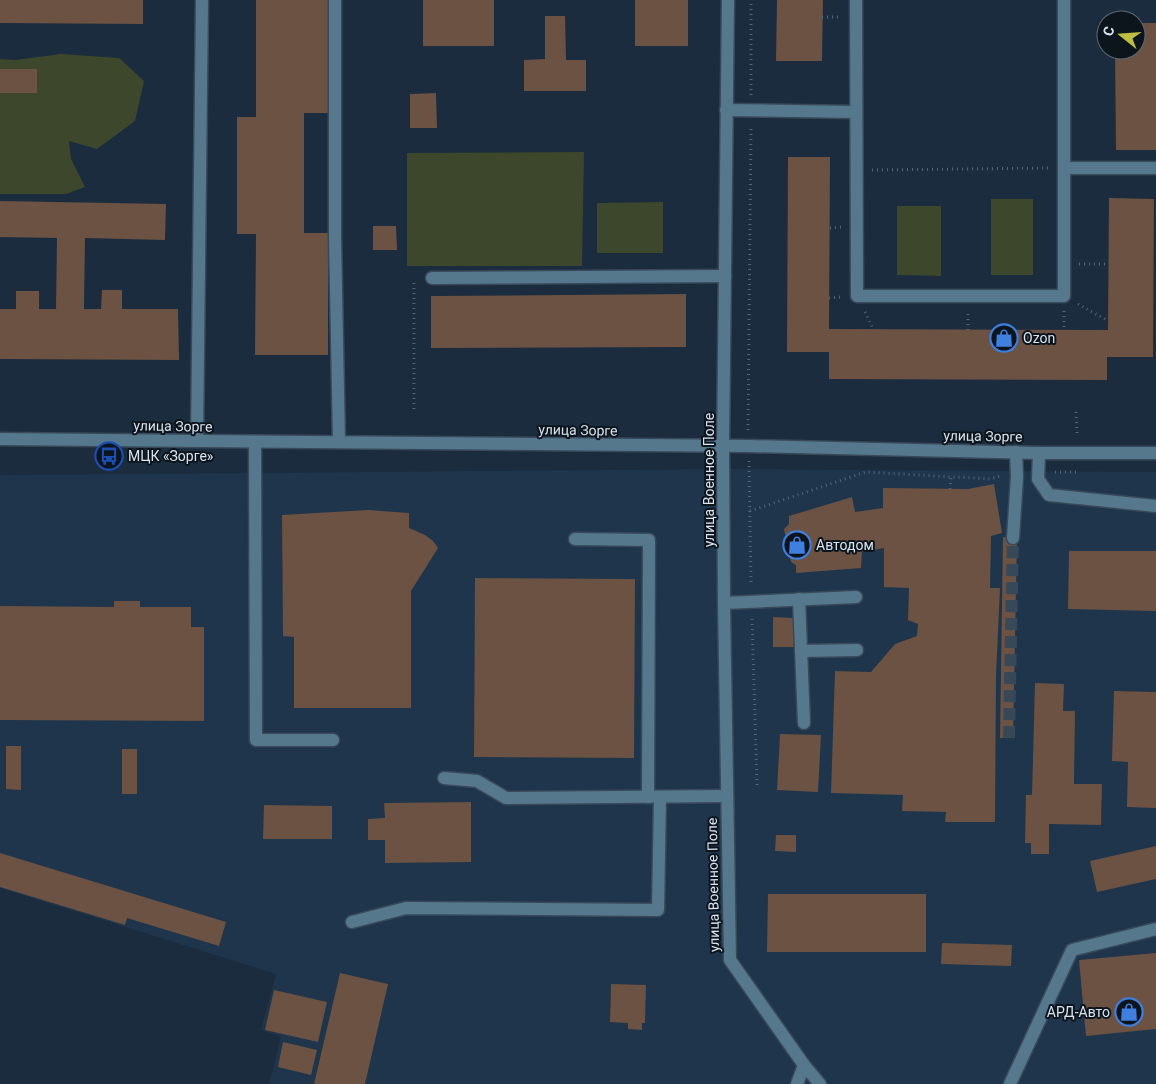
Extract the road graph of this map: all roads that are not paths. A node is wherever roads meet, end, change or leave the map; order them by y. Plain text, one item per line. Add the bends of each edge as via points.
1 (202, 0) edge
2 (335, 0) edge
3 (728, 0) edge
4 (856, 0) edge
5 (1064, 0) edge
6 (726, 110) junction
7 (856, 112) junction
8 (1064, 168) junction
9 (1156, 168) edge
10 (725, 276) junction
11 (432, 278) road end
12 (0, 439) edge
13 (197, 441) junction
14 (255, 442) junction
15 (339, 442) junction
16 (723, 447) junction
17 (1016, 452) junction
18 (1039, 453) junction
19 (1156, 453) edge
20 (1156, 506) edge
21 (1013, 538) tunnel mouth
22 (575, 539) dead end
23 (856, 596) dead end
24 (799, 599) junction
25 (724, 603) junction
26 (857, 650) dead end
27 (801, 651) junction
28 (804, 723) dead end
29 (333, 740) dead end
30 (444, 778) dead end
31 (726, 796) junction
32 (654, 797) junction
33 (352, 922) dead end
34 (1156, 929) edge
35 (804, 1065) junction
36 (797, 1084) edge
37 (820, 1084) edge
38 (1010, 1084) edge

1 - 13 street
2 - 15 street
3 - 6 street, улица Военное Поле
4 - 7 street
5 - 8 street
6 - 7 street
6 - 10 street, улица Военное Поле
7 - 8 street via 857,296 1064,296
8 - 9 street
10 - 11 street
10 - 16 street, улица Военное Поле
12 - 13 street, улица Зорге
13 - 14 street, улица Зорге
14 - 15 street, улица Зорге
14 - 29 street via 256,740
15 - 16 street, улица Зорге
16 - 17 street, улица Зорге
16 - 25 street, улица Военное Поле
17 - 18 street, улица Зорге
17 - 21 street
18 - 19 street, улица Зорге
18 - 20 street via 1038,478 1049,495
22 - 32 street via 649,540
23 - 24 street
24 - 25 street
24 - 27 street
25 - 31 street, улица Военное Поле
26 - 27 street
27 - 28 street
30 - 32 street via 476,781 506,798
31 - 32 street
31 - 35 street, улица Военное Поле via 730,960
32 - 33 street via 658,910 406,908
34 - 38 street via 1072,950
35 - 36 street
35 - 37 street

